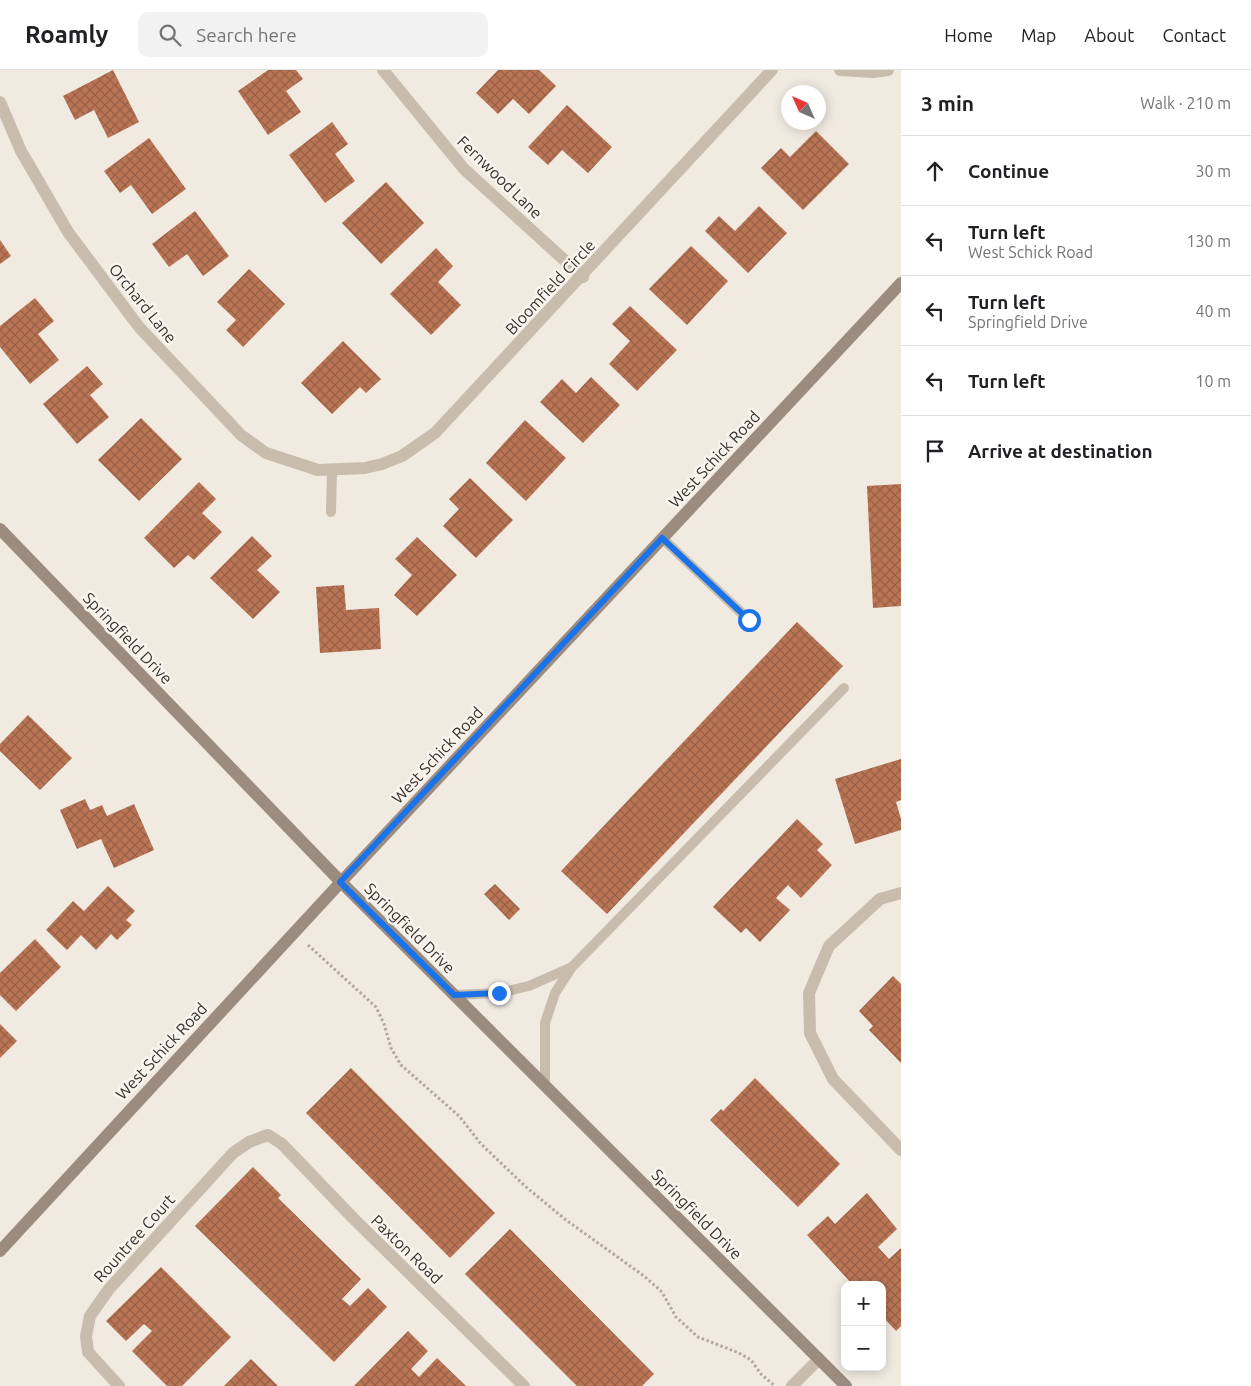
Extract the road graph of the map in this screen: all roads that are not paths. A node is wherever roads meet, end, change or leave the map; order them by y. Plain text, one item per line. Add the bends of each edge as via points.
1 (383, 70) edge
2 (772, 70) edge
3 (840, 70) edge
4 (888, 70) edge
5 (0, 102) edge
6 (582, 277) junction
7 (901, 283) edge
8 (318, 470) joint
9 (332, 470) junction
10 (331, 512) dead end
11 (0, 529) edge
12 (662, 538) junction
13 (749, 620) dead end
14 (844, 688) dead end
15 (340, 882) junction
16 (901, 893) edge
17 (572, 966) junction
18 (454, 995) junction
19 (545, 1085) junction
20 (268, 1135) joint
21 (901, 1150) edge
22 (0, 1251) edge
23 (819, 1359) junction
24 (119, 1386) edge
25 (524, 1386) edge
26 (792, 1386) edge
27 (846, 1386) edge

1 - 6 street, Fernwood Lane via 464,169
2 - 6 street, Bloomfield Circle
3 - 4 street
5 - 8 street, Orchard Lane via 21,151 68,232 138,327 241,435 266,452
6 - 9 street, Bloomfield Circle via 435,433 402,456 382,464
7 - 12 street, West Schick Road
8 - 9 street, Bloomfield Circle
9 - 10 lane
11 - 15 street, Springfield Drive
12 - 13 lane
12 - 15 street, West Schick Road
14 - 17 lane
15 - 18 street, Springfield Drive
15 - 22 street, West Schick Road
16 - 21 street via 880,899 829,946 809,993 810,1033 833,1079
17 - 18 lane via 529,986 499,993
17 - 19 lane via 555,993 545,1023
18 - 19 street, Springfield Drive
19 - 23 street, Springfield Drive
20 - 24 street, Rountree Court via 233,1152 109,1289 90,1316 86,1336 88,1352
20 - 25 street, Paxton Road via 282,1144
23 - 26 street
23 - 27 street, Springfield Drive

